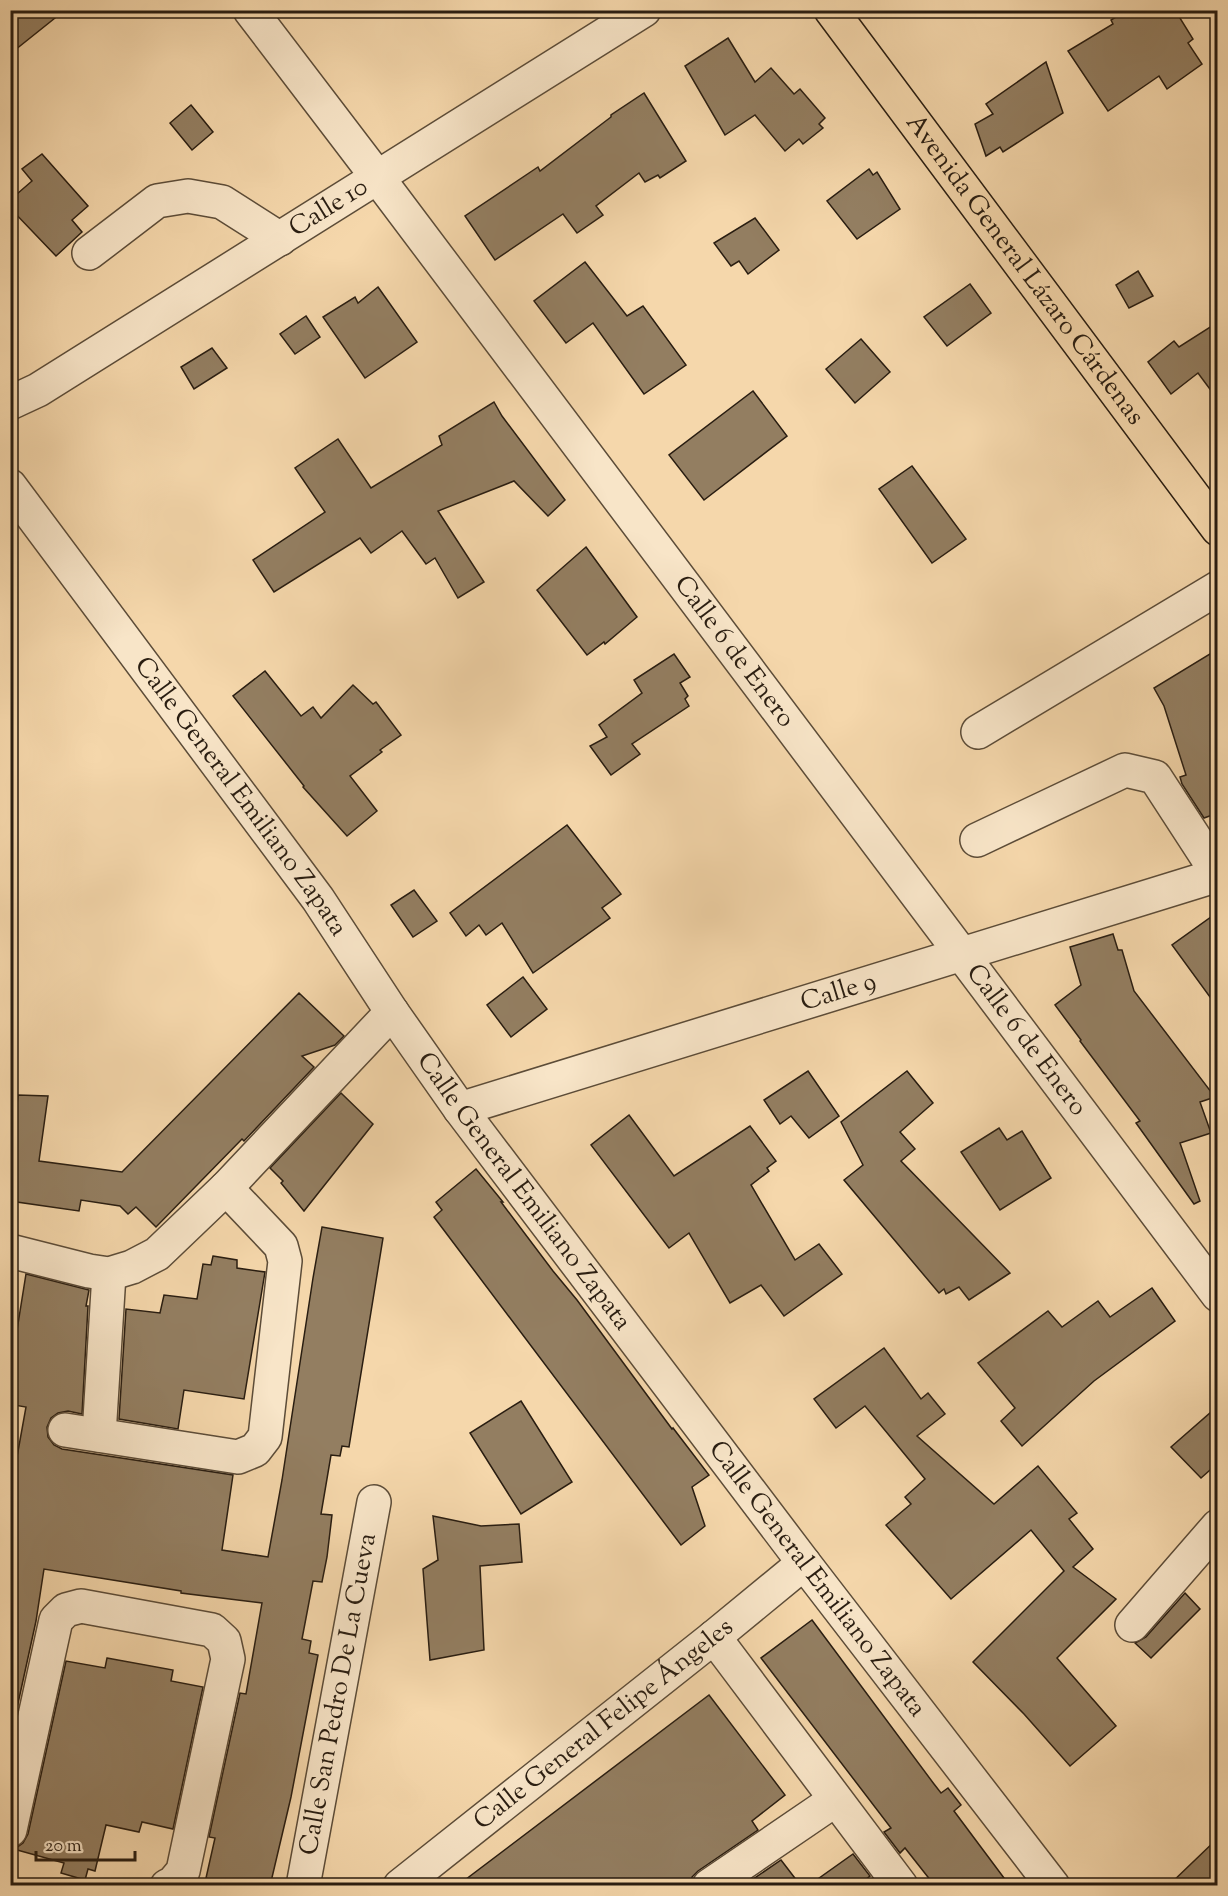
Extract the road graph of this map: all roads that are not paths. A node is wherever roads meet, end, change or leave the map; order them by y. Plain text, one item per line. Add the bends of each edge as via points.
1 (250, 10) edge
2 (644, 10) edge
3 (831, 10) edge
4 (378, 178) junction
5 (280, 239) junction
6 (89, 253) dead end
7 (10, 403) edge
8 (10, 486) edge
9 (1218, 529) edge
10 (1218, 588) edge
11 (978, 732) dead end
12 (977, 840) dead end
13 (1218, 875) edge
14 (960, 954) junction
15 (392, 1012) junction
16 (460, 1109) junction
17 (226, 1188) junction
18 (10, 1251) edge
19 (109, 1274) junction
20 (1218, 1295) edge
21 (65, 1430) dead end
22 (99, 1435) junction
23 (374, 1502) dead end
24 (1218, 1526) edge
25 (804, 1563) junction
26 (1132, 1625) dead end
27 (714, 1637) junction
28 (835, 1800) junction
29 (10, 1830) edge
30 (167, 1886) edge
31 (303, 1886) edge
32 (400, 1886) edge
33 (709, 1886) edge
34 (901, 1886) edge
35 (1053, 1886) edge

1 - 4 street, Calle 6 de Enero
2 - 4 street, Calle 10
3 - 9 main road, Avenida General Lázaro Cárdenas
4 - 5 street, Calle 10
4 - 14 street, Calle 6 de Enero
5 - 6 street via 222,202 188,196 157,201
5 - 7 street, Calle 10 via 38,390
8 - 15 street, Calle General Emiliano Zapata via 318,899
10 - 11 street
12 - 13 street via 1125,770 1155,777
13 - 14 street, Calle 9
14 - 16 street, Calle 9
14 - 20 street, Calle 6 de Enero
15 - 16 street, Calle General Emiliano Zapata
15 - 17 street
16 - 25 street, Calle General Emiliano Zapata
17 - 19 street via 157,1254 132,1268
17 - 22 street via 281,1246 285,1261 265,1437 255,1450 238,1457
18 - 19 street
19 - 22 street
21 - 22 street
23 - 31 street, Calle San Pedro De La Cueva
24 - 26 street
25 - 27 street, Calle General Felipe Ángeles
25 - 35 street, Calle General Emiliano Zapata
27 - 28 street
27 - 32 street, Calle General Felipe Ángeles
28 - 33 street
28 - 34 street
29 - 30 street via 56,1620 66,1610 81,1606 212,1630 224,1641 228,1659 183,1871

